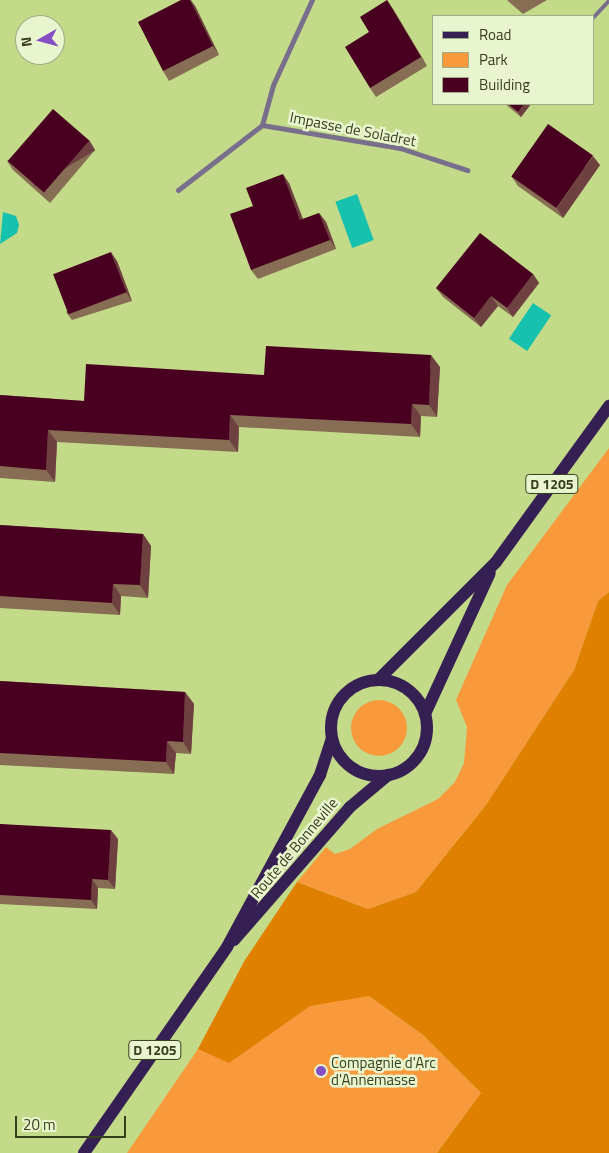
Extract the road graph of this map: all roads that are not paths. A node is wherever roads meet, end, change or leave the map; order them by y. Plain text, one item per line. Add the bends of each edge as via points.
1 (312, 0) edge
2 (609, 2) edge
3 (594, 17) edge
4 (262, 125) junction
5 (467, 170) dead end
6 (178, 190) dead end
7 (609, 406) edge
8 (496, 562) junction
9 (378, 680) junction
10 (425, 714) junction
11 (332, 739) junction
12 (388, 775) junction
13 (227, 947) junction
14 (84, 1153) edge

1 - 4 street via 273,85
2 - 3 lane
4 - 5 street, Impasse de Soladret via 400,148
4 - 6 street
7 - 8 main road, D 1205
8 - 9 main road
8 - 10 main road
9 - 10 main road via 404,686
9 - 11 main road via 356,686 339,702 332,716
10 - 12 main road via 425,740 418,756 405,768
11 - 12 main road via 339,754 357,770
11 - 13 main road, Route de Bonneville via 320,775
12 - 13 main road, Route de Bonneville / D 1205 via 350,807
13 - 14 main road, Route de Bonneville / D 1205

